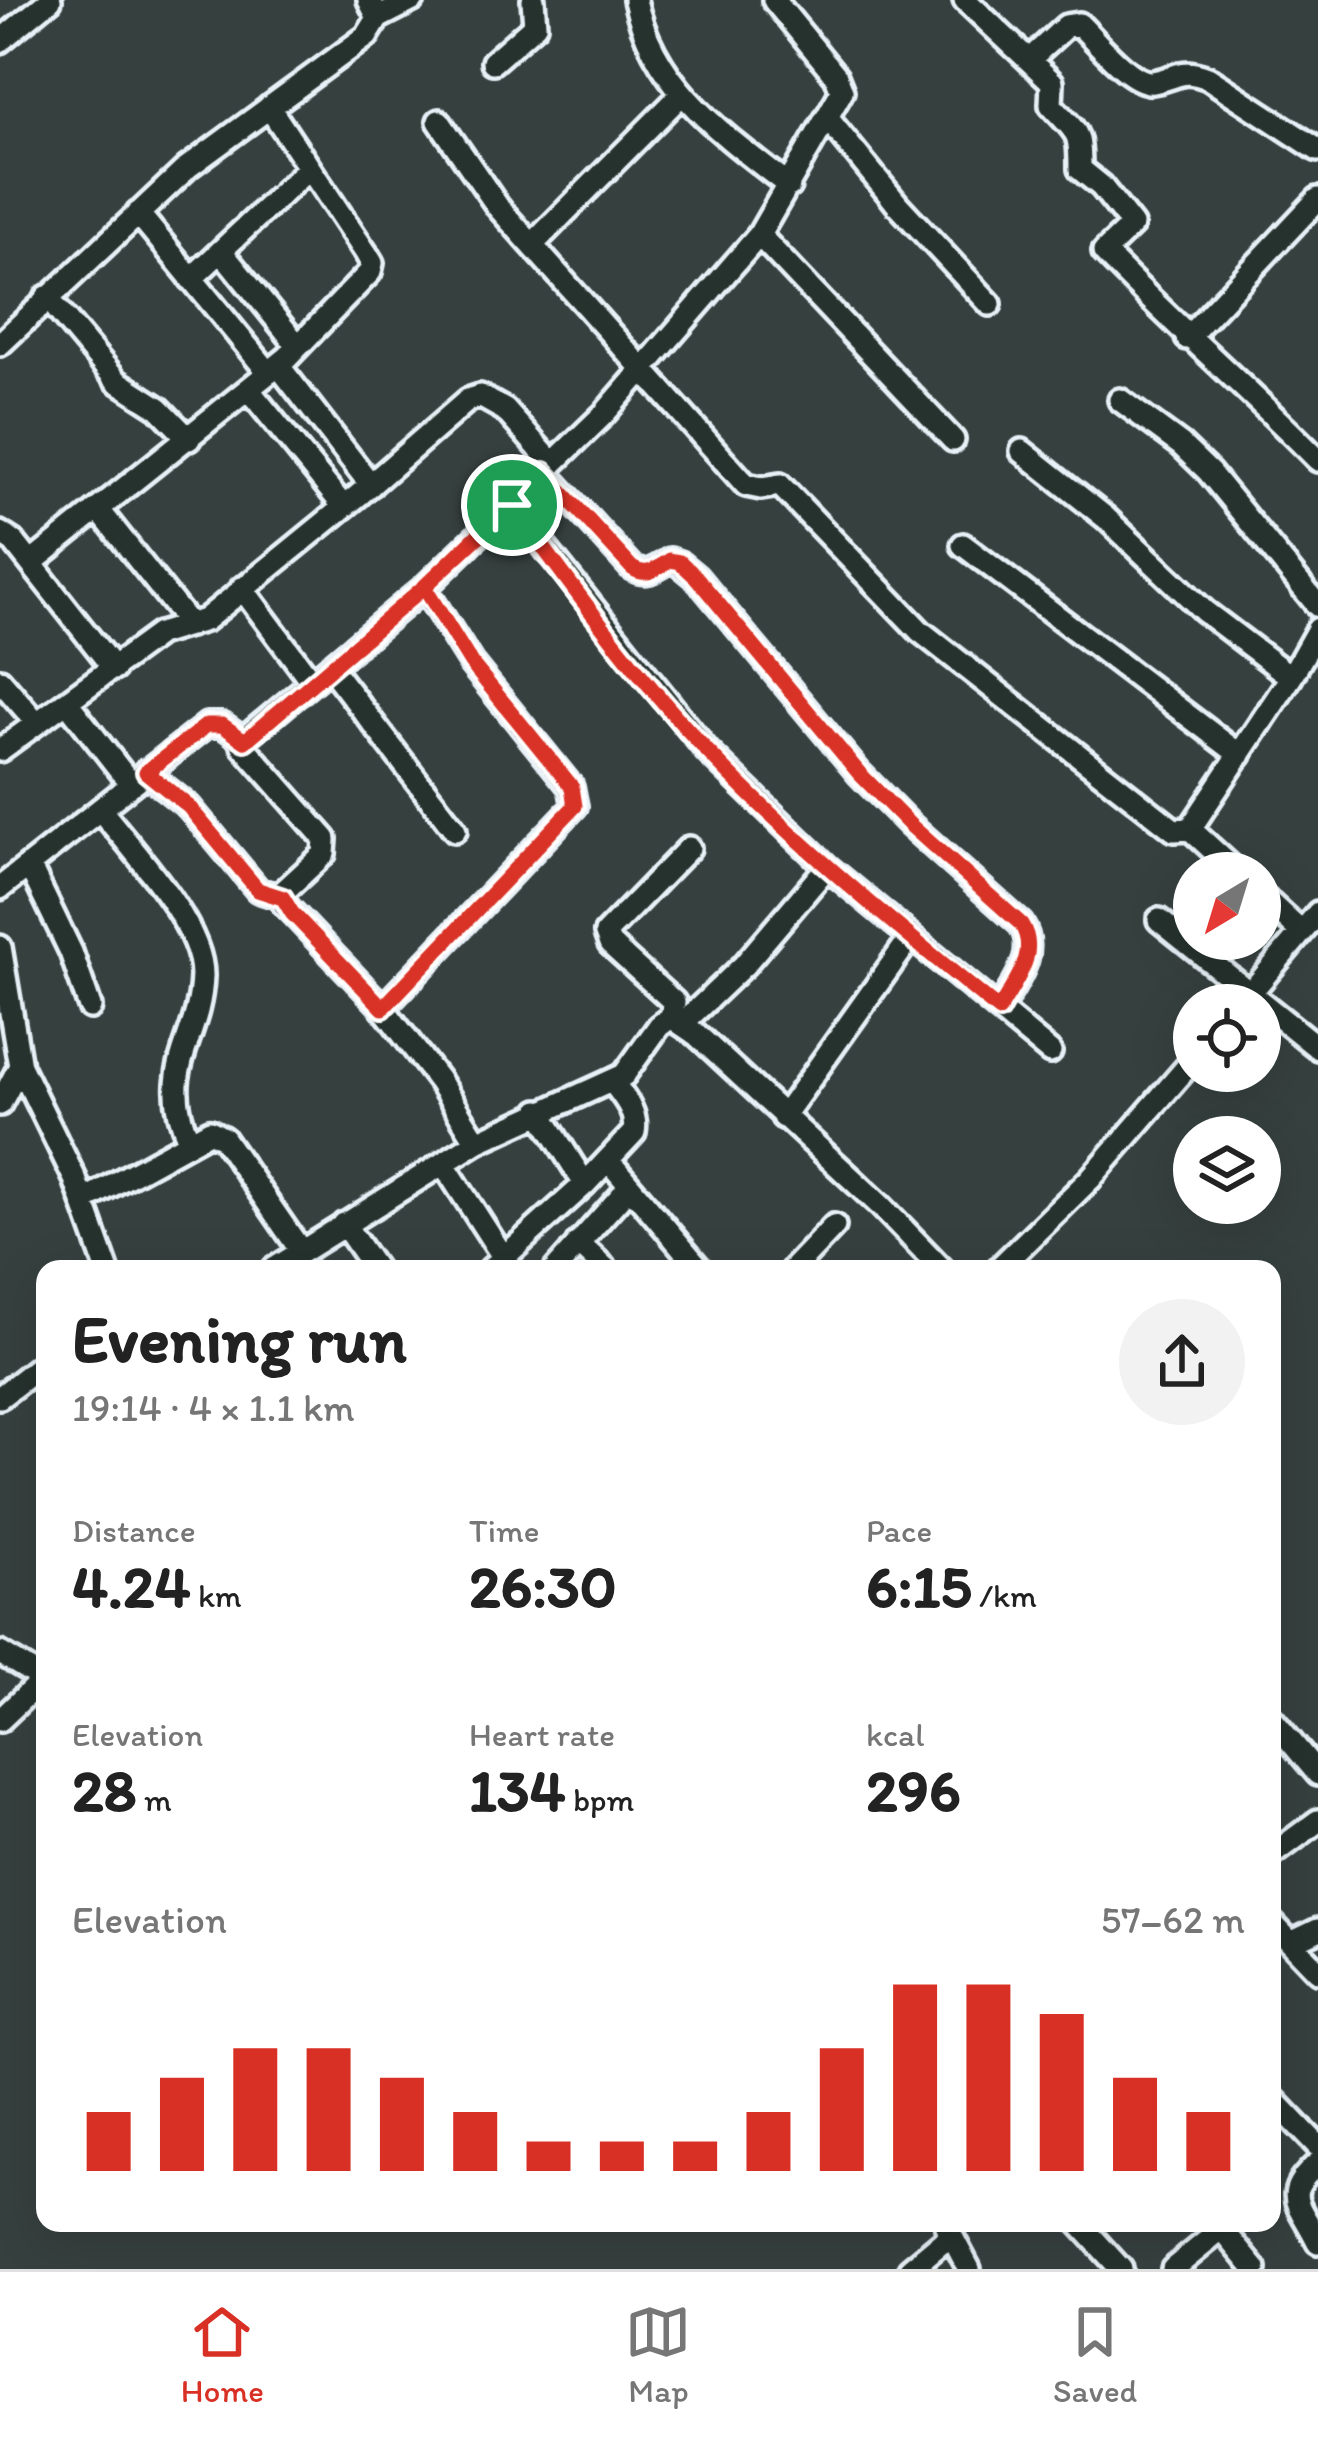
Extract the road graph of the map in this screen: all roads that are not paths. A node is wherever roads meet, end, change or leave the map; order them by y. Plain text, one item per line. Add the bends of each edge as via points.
1 (50, 0) edge
2 (413, 0) edge
3 (533, 0) edge
4 (635, 0) edge
5 (774, 0) edge
6 (964, 0) edge
7 (373, 9) edge
8 (4, 30) edge
9 (1029, 60) junction
10 (493, 62) dead end
11 (681, 95) junction
12 (269, 107) junction
13 (828, 119) junction
14 (439, 121) dead end
15 (1318, 150) edge
16 (309, 167) junction
17 (789, 186) junction
18 (1318, 199) edge
19 (138, 213) junction
20 (759, 235) junction
21 (532, 244) junction
22 (221, 251) junction
23 (191, 279) junction
24 (47, 298) junction
25 (990, 304) dead end
26 (1186, 338) junction
27 (0, 344) edge
28 (298, 346) junction
29 (644, 366) junction
30 (273, 369) junction
31 (249, 390) junction
32 (1120, 400) dead end
33 (189, 439) junction
34 (953, 440) dead end
35 (1022, 451) dead end
36 (1318, 460) edge
37 (549, 468) junction
38 (371, 485) junction
39 (512, 505) junction
40 (344, 507) junction
41 (99, 510) junction
42 (0, 533) edge
43 (963, 545) dead end
44 (31, 563) junction
45 (424, 587) junction
46 (242, 589) junction
47 (1318, 606) edge
48 (190, 625) junction
49 (1318, 629) edge
50 (330, 667) junction
51 (114, 669) junction
52 (1291, 677) junction
53 (0, 680) edge
54 (312, 682) junction
55 (67, 702) junction
56 (37, 723) junction
57 (245, 741) junction
58 (0, 750) edge
59 (1240, 755) junction
60 (138, 778) junction
61 (100, 808) junction
62 (1190, 829) junction
63 (455, 830) dead end
64 (689, 848) dead end
65 (1215, 852) edge
66 (28, 866) junction
67 (827, 867) junction
68 (0, 888) edge
69 (283, 898) junction
70 (1281, 913) edge
71 (1318, 913) edge
72 (1159, 920) dead end
73 (1301, 932) junction
74 (911, 938) junction
75 (0, 947) edge
76 (1227, 984) edge
77 (1257, 984) edge
78 (90, 1007) dead end
79 (383, 1008) junction
80 (999, 1010) junction
81 (677, 1020) junction
82 (1281, 1024) edge
83 (1318, 1048) edge
84 (1050, 1052) dead end
85 (20, 1066) junction
86 (612, 1081) junction
87 (1173, 1083) edge
88 (0, 1104) edge
89 (539, 1111) junction
90 (783, 1117) junction
91 (189, 1140) junction
92 (477, 1142) junction
93 (608, 1160) junction
94 (443, 1163) junction
95 (585, 1184) junction
96 (630, 1186) junction
97 (83, 1201) junction
98 (344, 1224) junction
99 (834, 1226) dead end
100 (578, 1243) junction
101 (301, 1251) junction
102 (104, 1260) edge
103 (288, 1260) edge
104 (369, 1260) edge
105 (496, 1260) edge
106 (501, 1260) edge
107 (564, 1260) edge
108 (596, 1260) edge
109 (692, 1260) edge
110 (802, 1260) edge
111 (933, 1260) edge
112 (1007, 1260) edge
113 (36, 1369) edge
114 (0, 1397) edge
115 (0, 1653) edge
116 (36, 1674) edge
117 (36, 1686) edge
118 (0, 1720) edge
119 (1281, 1730) edge
120 (1318, 1774) edge
121 (1318, 1820) edge
122 (1281, 1848) edge
123 (1318, 1930) edge
124 (1281, 1932) edge
125 (1291, 1943) junction
126 (1318, 1971) edge
127 (1281, 2107) edge
128 (1318, 2146) edge
129 (1318, 2163) edge
130 (945, 2232) edge
131 (950, 2232) edge
132 (1087, 2232) edge
133 (1213, 2232) edge
134 (1224, 2232) edge
135 (1318, 2242) edge
136 (1177, 2267) edge
137 (910, 2269) edge
138 (969, 2269) edge
139 (1120, 2269) edge
140 (1255, 2269) edge

1 - 8 street
2 - 7 street
3 - 10 street via 535,25
4 - 11 street via 649,46
5 - 13 street via 836,76 842,91
6 - 9 street
7 - 12 street via 367,36
9 - 15 street via 1079,23 1133,77 1159,81 1190,71 1208,78
9 - 26 street via 1052,82 1052,105 1078,136 1080,169 1132,225 1104,252
11 - 17 street
11 - 21 street
12 - 16 street
12 - 19 street
13 - 17 street
13 - 25 street
14 - 21 street
16 - 22 street
16 - 28 street via 372,263
17 - 20 street
18 - 26 street
19 - 23 street
19 - 24 street
20 - 29 street
20 - 34 street
21 - 29 street
22 - 23 street
22 - 28 street
23 - 30 street
24 - 27 street
24 - 33 street via 124,388
26 - 36 street
28 - 30 street
29 - 37 street
29 - 62 street via 746,485 780,485 920,631 1174,830
30 - 31 street
30 - 38 street
31 - 33 street
31 - 40 street
32 - 47 street via 1209,472
33 - 41 street
35 - 52 street
37 - 38 street via 505,410 480,396
37 - 39 street
37 - 80 street via 632,568 651,572 670,560 696,577 859,773 1021,924 1030,951
38 - 40 street
39 - 45 street
39 - 67 street via 708,752
40 - 46 street
41 - 44 street
41 - 48 street
42 - 44 street
43 - 59 street
44 - 51 street
45 - 50 street
45 - 79 street via 471,663 572,787 575,806
46 - 48 street
46 - 54 street
48 - 51 street via 159,634
49 - 52 street
50 - 54 street
50 - 63 street
51 - 55 street
52 - 59 street
53 - 56 street
54 - 57 street
55 - 56 street
55 - 60 street
56 - 58 street
57 - 60 street via 207,725
57 - 69 street via 246,752 325,839 324,854
59 - 62 street
60 - 61 street
60 - 69 street via 189,807 258,890
61 - 66 street
61 - 91 street via 196,946 202,975 174,1096
62 - 65 street
64 - 81 street via 606,932 668,994
66 - 68 street
66 - 78 street
67 - 74 street
67 - 81 street via 744,964
69 - 79 street
70 - 73 street
71 - 73 street
72 - 76 street
73 - 77 street
74 - 80 street
74 - 90 street
75 - 85 street
79 - 92 street
80 - 84 street
81 - 86 street via 659,1026
81 - 90 street
82 - 83 street
85 - 88 street
85 - 97 street
86 - 89 street
86 - 93 street via 636,1121
87 - 112 street
89 - 92 street
89 - 95 street
90 - 111 street
91 - 97 street
91 - 101 street via 210,1132 223,1138
92 - 94 street
93 - 95 street
93 - 96 street
94 - 98 street
94 - 105 street
95 - 106 street
96 - 100 street
96 - 109 street
97 - 102 street
98 - 101 street
98 - 104 street
99 - 110 street
100 - 107 street
100 - 108 street
101 - 103 street
113 - 114 street
115 - 116 street
117 - 118 street
119 - 120 street
121 - 122 street
123 - 125 street
124 - 125 street
125 - 126 street
127 - 128 street
129 - 135 street via 1294,2194
130 - 137 street
131 - 138 street
132 - 139 street
133 - 136 street
134 - 140 street

